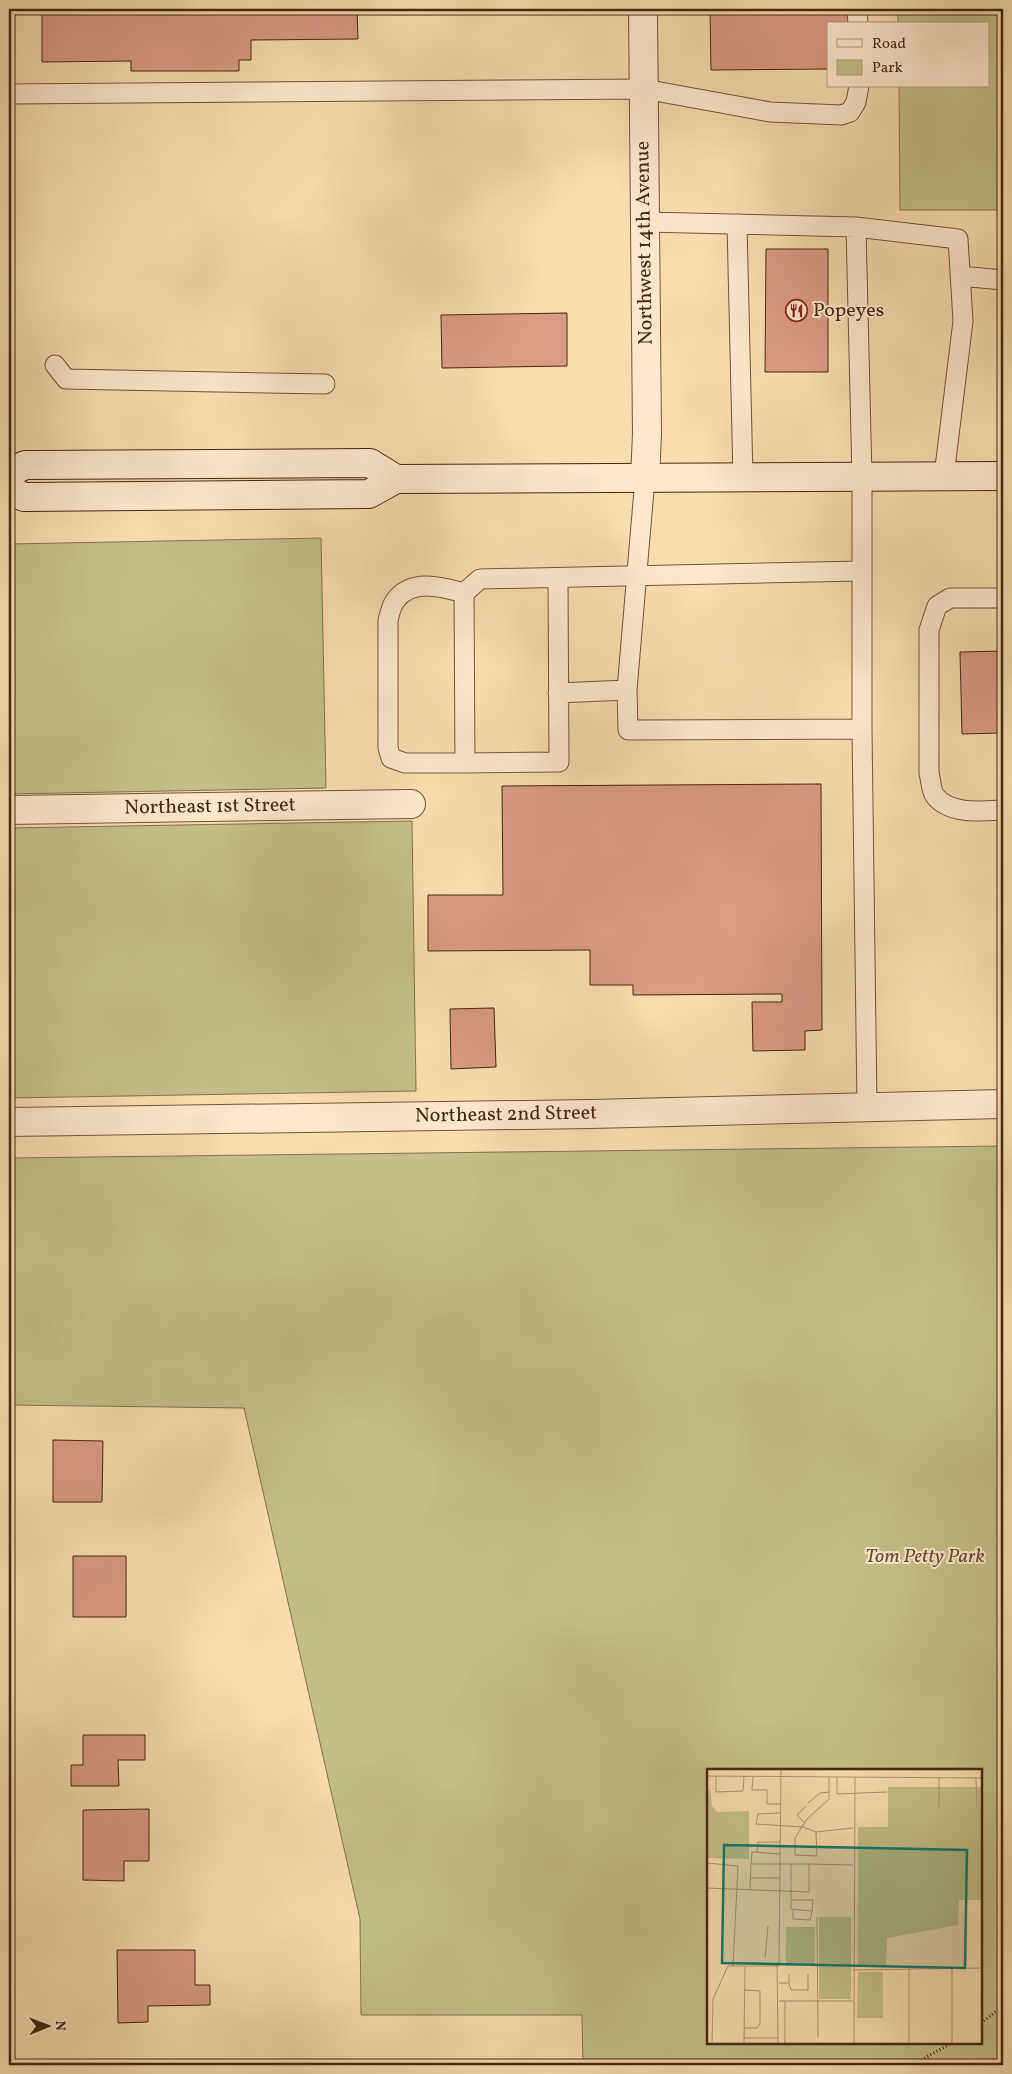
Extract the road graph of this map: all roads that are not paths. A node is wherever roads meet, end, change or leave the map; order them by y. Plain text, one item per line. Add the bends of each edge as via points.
1 (643, 9) edge
2 (857, 9) edge
3 (858, 22) edge
4 (859, 88) edge
5 (644, 89) junction
6 (9, 94) edge
7 (645, 222) junction
8 (737, 224) junction
9 (856, 227) junction
10 (960, 276) junction
11 (1003, 280) edge
12 (55, 365) dead end
13 (324, 384) dead end
14 (9, 473) edge
15 (944, 476) junction
16 (1003, 476) edge
17 (862, 477) junction
18 (645, 478) junction
19 (743, 478) junction
20 (396, 479) junction
21 (9, 490) edge
22 (862, 571) junction
23 (636, 577) junction
24 (558, 578) junction
25 (464, 593) junction
26 (1003, 598) edge
27 (628, 690) junction
28 (558, 693) junction
29 (862, 729) junction
30 (465, 763) junction
31 (411, 804) dead end
32 (9, 810) edge
33 (1003, 810) edge
34 (1003, 1104) edge
35 (866, 1106) junction
36 (9, 1122) edge

1 - 5 street, Northwest 14th Avenue
2 - 3 lane
4 - 5 lane via 850,112 841,115 770,112
5 - 6 lane
5 - 7 street, Northwest 14th Avenue
7 - 8 lane
7 - 18 street, Northwest 14th Avenue
8 - 9 lane
8 - 19 lane
9 - 10 lane via 958,239
9 - 17 lane
10 - 11 lane
10 - 15 lane via 963,322
12 - 13 lane via 66,379
14 - 20 street via 25,465 370,463
15 - 16 street
15 - 17 street
17 - 19 street
17 - 22 lane
18 - 19 street
18 - 20 street
18 - 23 lane
20 - 21 street via 369,494 24,497
22 - 23 lane
22 - 29 lane
23 - 24 lane
23 - 27 lane
24 - 25 lane via 480,579
24 - 28 lane
25 - 30 lane
25 - 30 lane via 422,586 406,591 394,602 388,620 388,748 390,758 405,763
26 - 33 lane via 950,598 937,606 929,630 929,773 934,795 948,806 971,811
27 - 28 lane
27 - 29 lane via 628,730
28 - 30 lane via 559,762
29 - 35 lane
31 - 32 street, Northeast 1st Street
34 - 35 street, Northeast 2nd Street
35 - 36 street, Northeast 2nd Street via 591,1114

